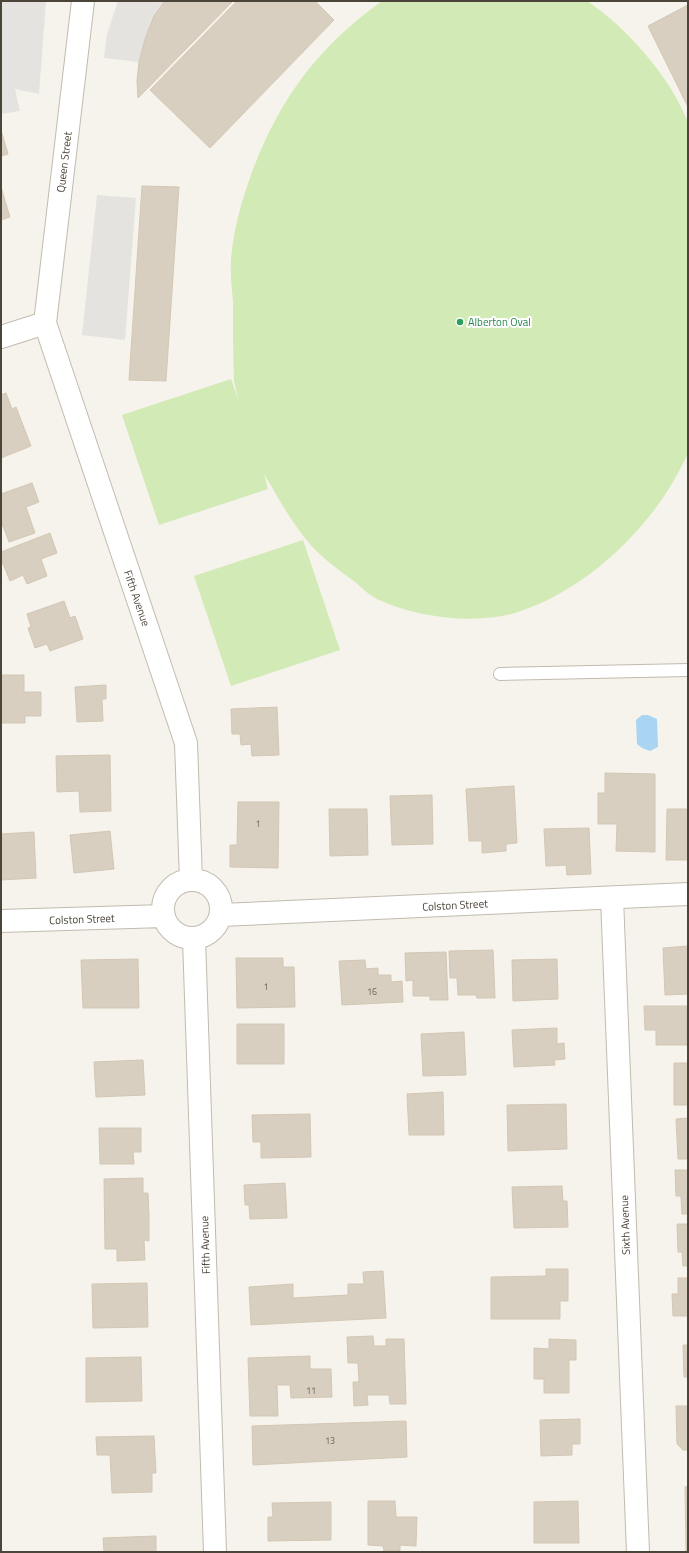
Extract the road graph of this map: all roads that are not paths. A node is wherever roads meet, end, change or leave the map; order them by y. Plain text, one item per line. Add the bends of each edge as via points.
1 (83, 1) edge
2 (45, 323) junction
3 (1, 337) edge
4 (688, 670) edge
5 (500, 674) dead end
6 (191, 880) junction
7 (688, 894) edge
8 (612, 898) junction
9 (221, 915) junction
10 (164, 916) junction
11 (1, 921) edge
12 (194, 939) junction
13 (215, 1552) edge
14 (638, 1552) edge

1 - 2 street, Queen Street
2 - 3 street
2 - 6 street, Fifth Avenue via 186,743
4 - 5 lane
6 - 9 street via 210,886 217,894 221,903
6 - 10 street via 180,882 166,896
7 - 8 street, Colston Street
8 - 9 street, Colston Street
8 - 14 street, Sixth Avenue
9 - 12 street via 217,925 210,932
10 - 11 street, Colston Street
10 - 12 street via 174,933
12 - 13 street, Fifth Avenue

